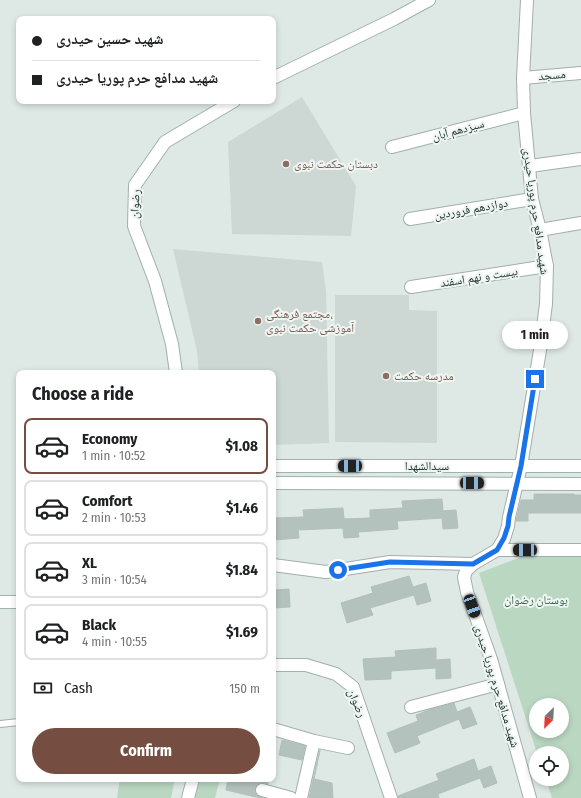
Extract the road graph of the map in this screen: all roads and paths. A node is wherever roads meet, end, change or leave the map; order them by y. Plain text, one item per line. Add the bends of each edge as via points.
1 (429, 0) edge
2 (527, 0) edge
3 (581, 73) edge
4 (276, 77) edge
5 (524, 78) junction
6 (229, 104) edge
7 (524, 113) junction
8 (392, 147) dead end
9 (581, 159) edge
10 (530, 166) junction
11 (532, 198) junction
12 (410, 219) dead end
13 (581, 223) edge
14 (540, 230) junction
15 (547, 266) junction
16 (411, 287) dead end
17 (176, 370) edge
18 (276, 466) edge
19 (521, 466) junction
20 (581, 466) edge
21 (276, 483) edge
22 (517, 483) junction
23 (581, 484) edge
24 (497, 550) junction
25 (581, 550) edge
26 (473, 564) junction
27 (276, 565) edge
28 (0, 602) edge
29 (16, 602) edge
30 (276, 665) edge
31 (498, 684) junction
32 (411, 707) dead end
33 (16, 722) edge
34 (0, 724) edge
35 (276, 730) edge
36 (314, 740) junction
37 (348, 748) dead end
38 (192, 782) edge
39 (262, 790) dead end
40 (188, 798) edge
41 (291, 798) edge
42 (301, 798) edge
43 (391, 798) edge
44 (530, 798) edge

1 - 4 street
2 - 5 street, شهید مدافع حرم پوریا حیدری
3 - 5 street, مسجد
5 - 7 street, شهید مدافع حرم پوریا حیدری
6 - 17 street, رضوان via 165,142 135,185 134,226 155,281 172,344
7 - 8 street, سیزدهم آبان
7 - 10 street, شهید مدافع حرم پوریا حیدری
9 - 10 street
10 - 11 street, شهید مدافع حرم پوریا حیدری
11 - 12 street, دوازدهم فروردین
11 - 14 street, شهید مدافع حرم پوریا حیدری
13 - 14 street
14 - 15 street, شهید مدافع حرم پوریا حیدری
15 - 16 street, بیست و نهم اسفند
15 - 19 street, شهید مدافع حرم پوریا حیدری via 546,304
18 - 19 street, سیدالشهدا
19 - 20 street, سیدالشهدا
19 - 22 street, شهید مدافع حرم پوریا حیدری
21 - 22 street, سیدالشهدا
22 - 23 street, سیدالشهدا
22 - 24 street, شهید مدافع حرم پوریا حیدری via 508,526
24 - 25 street
24 - 26 street
26 - 27 street via 390,562 326,572
26 - 31 street, شهید مدافع حرم پوریا حیدری via 466,571 464,584
28 - 29 street
30 - 43 street, رضوان via 306,665 336,674 353,687
31 - 32 street
31 - 44 street, شهید مدافع حرم پوریا حیدری
33 - 34 lane
35 - 36 street
36 - 37 street
36 - 42 street
38 - 40 street
39 - 41 street

